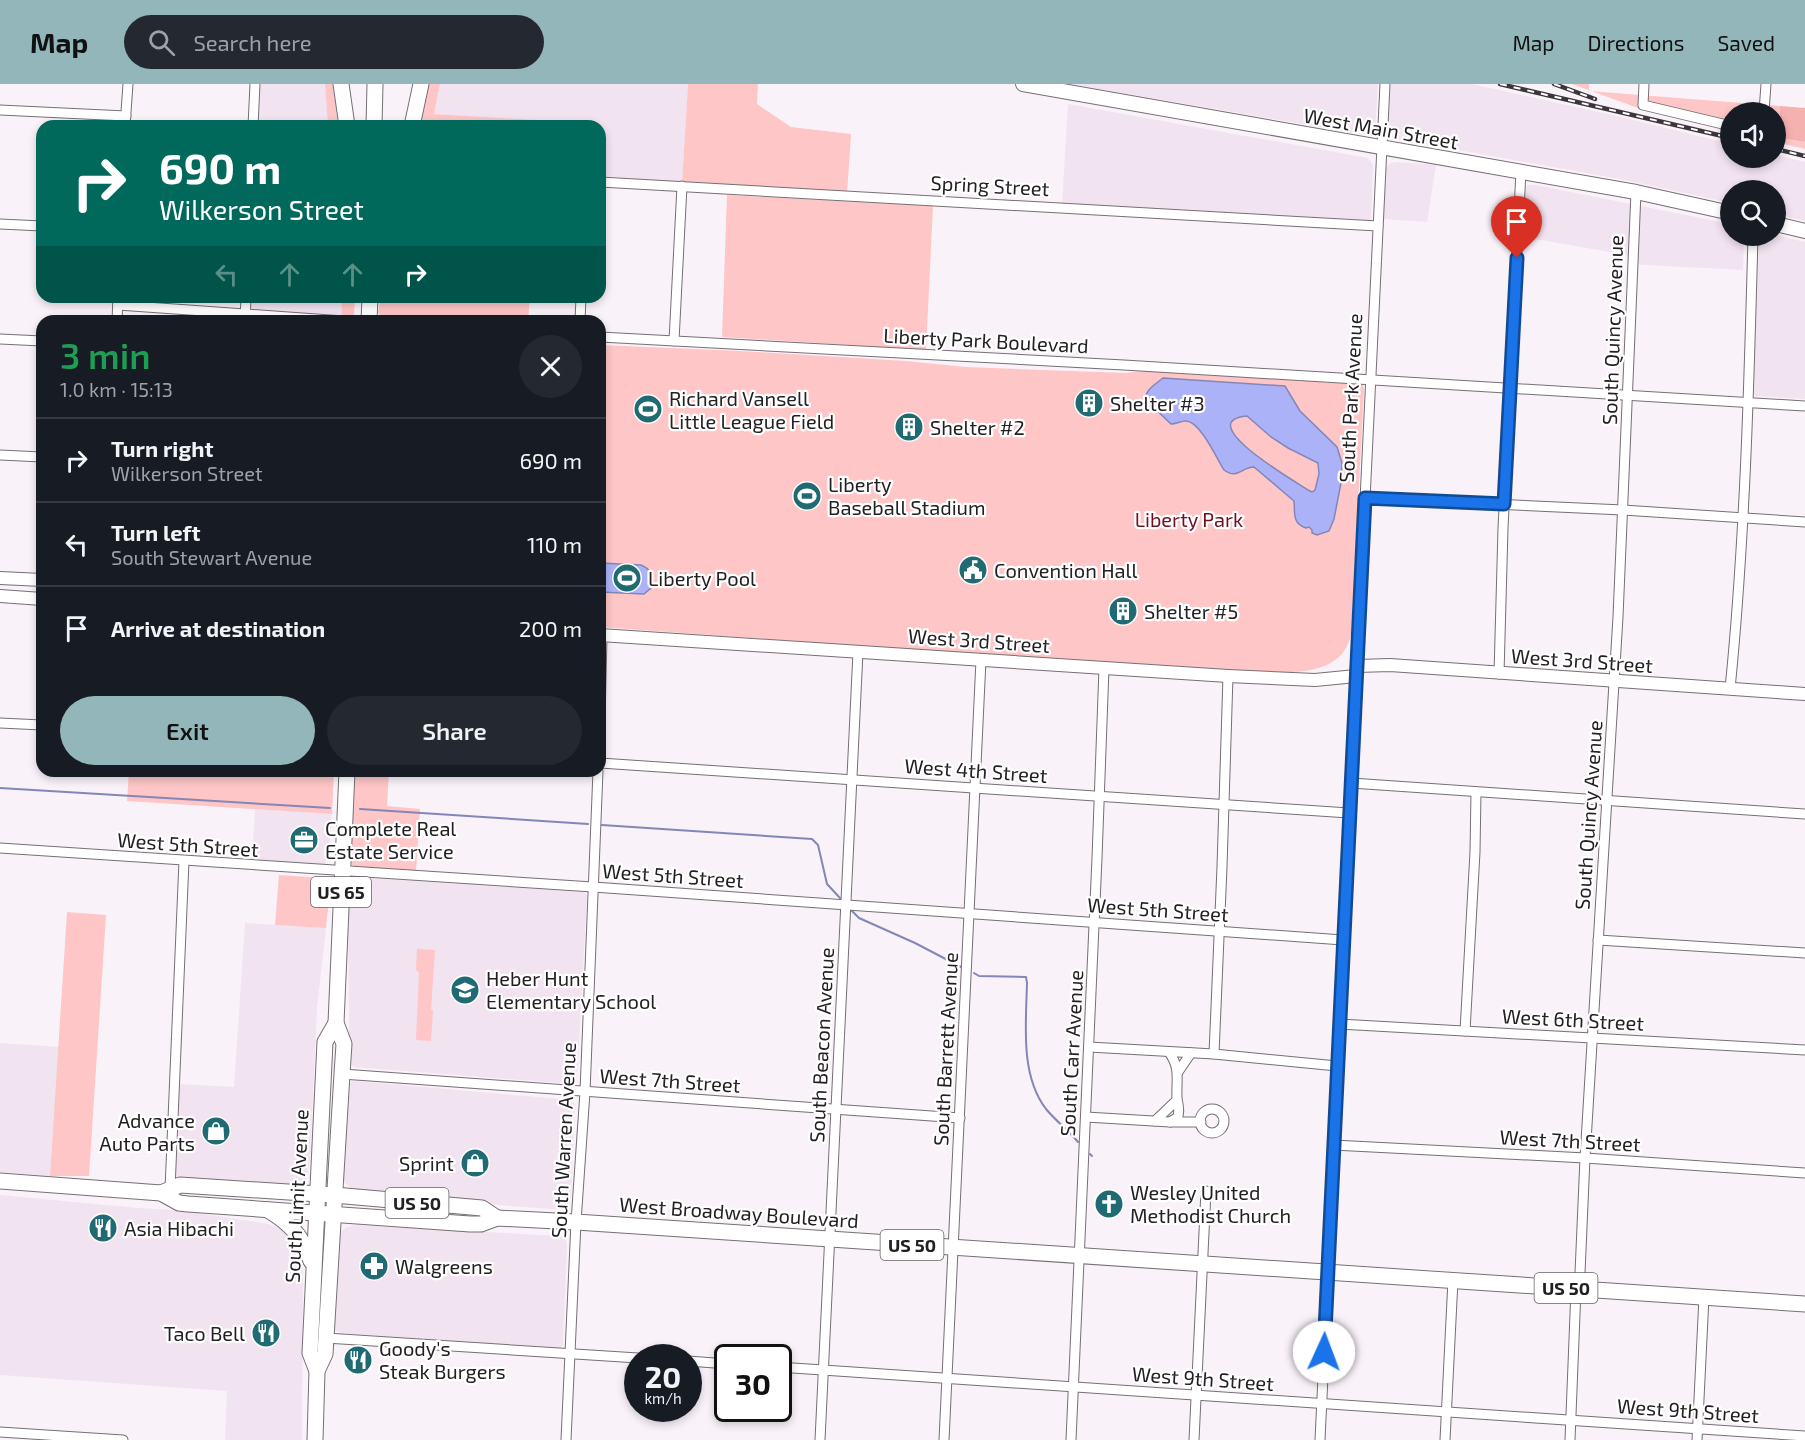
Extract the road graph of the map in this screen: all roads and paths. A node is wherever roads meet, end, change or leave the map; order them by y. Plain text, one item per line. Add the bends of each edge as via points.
1 (128, 84) edge
2 (255, 84) edge
3 (341, 84) edge
4 (375, 84) edge
5 (421, 84) edge
6 (1023, 84) edge
7 (1385, 84) edge
8 (1766, 84) edge
9 (1644, 87) edge
10 (1765, 102) edge
11 (0, 110) edge
12 (126, 116) junction
13 (126, 120) edge
14 (253, 120) edge
15 (346, 120) edge
16 (374, 120) edge
17 (413, 120) edge
18 (1720, 124) edge
19 (1382, 148) junction
20 (1521, 171) junction
21 (606, 182) edge
22 (682, 186) junction
23 (1636, 192) junction
24 (1720, 211) edge
25 (0, 224) edge
26 (36, 226) edge
27 (1378, 226) junction
28 (1786, 226) edge
29 (1805, 231) edge
30 (1753, 246) edge
31 (133, 303) edge
32 (223, 315) edge
33 (606, 337) edge
34 (0, 339) edge
35 (36, 341) edge
36 (674, 341) junction
37 (1370, 380) junction
38 (1511, 388) junction
39 (1628, 394) junction
40 (1748, 401) junction
41 (1805, 406) edge
42 (0, 455) edge
43 (36, 458) edge
44 (1365, 498) junction
45 (1504, 504) junction
46 (1623, 510) junction
47 (1742, 518) junction
48 (1805, 522) edge
49 (0, 578) edge
50 (36, 580) edge
51 (0, 596) edge
52 (36, 599) edge
53 (606, 635) edge
54 (858, 652) junction
55 (981, 660) junction
56 (1104, 668) junction
57 (1356, 671) junction
58 (1499, 674) junction
59 (1228, 676) junction
60 (1614, 682) junction
61 (1730, 689) junction
62 (1805, 694) edge
63 (0, 723) edge
64 (36, 725) edge
65 (606, 763) edge
66 (347, 777) edge
67 (597, 777) edge
68 (852, 779) junction
69 (1351, 783) junction
70 (976, 788) junction
71 (1476, 792) junction
72 (1100, 796) junction
73 (1608, 801) junction
74 (1223, 804) junction
75 (1349, 813) junction
76 (1805, 814) edge
77 (0, 848) edge
78 (184, 861) junction
79 (342, 871) junction
80 (593, 887) junction
81 (846, 905) junction
82 (970, 914) junction
83 (1095, 923) junction
84 (1219, 932) junction
85 (1343, 940) junction
86 (1598, 940) junction
87 (1805, 953) edge
88 (336, 1023) junction
89 (1339, 1024) junction
90 (1465, 1031) junction
91 (1592, 1038) junction
92 (1089, 1047) junction
93 (1805, 1050) edge
94 (1169, 1052) junction
95 (1191, 1053) junction
96 (1214, 1054) junction
97 (1337, 1066) junction
98 (1178, 1072) junction
99 (342, 1074) junction
100 (585, 1092) junction
101 (1177, 1100) junction
102 (836, 1109) junction
103 (1086, 1117) junction
104 (960, 1118) junction
105 (1155, 1122) junction
106 (1170, 1122) junction
107 (1201, 1122) dead end
108 (1334, 1144) junction
109 (1585, 1158) junction
110 (1805, 1173) edge
111 (0, 1181) edge
112 (165, 1191) junction
113 (1206, 1191) dead end
114 (317, 1194) junction
115 (334, 1196) junction
116 (266, 1209) junction
117 (316, 1212) junction
118 (333, 1213) junction
119 (497, 1218) junction
120 (576, 1222) junction
121 (830, 1239) junction
122 (954, 1247) junction
123 (1080, 1256) junction
124 (1202, 1264) junction
125 (313, 1267) junction
126 (1327, 1272) junction
127 (1453, 1280) junction
128 (1576, 1289) junction
129 (1704, 1297) junction
130 (1805, 1304) edge
131 (327, 1338) junction
132 (570, 1353) junction
133 (624, 1357) edge
134 (792, 1368) edge
135 (823, 1370) junction
136 (317, 1371) junction
137 (947, 1378) junction
138 (1073, 1387) junction
139 (1196, 1395) junction
140 (1322, 1404) junction
141 (1446, 1412) junction
142 (1571, 1420) junction
143 (1698, 1429) junction
144 (0, 1432) edge
145 (1805, 1436) edge
146 (123, 1440) edge
147 (315, 1440) edge
148 (566, 1440) edge
149 (820, 1440) edge
150 (944, 1440) edge
151 (1071, 1440) edge
152 (1194, 1440) edge
153 (1320, 1440) edge
154 (1445, 1440) edge
155 (1570, 1440) edge
156 (1697, 1440) edge

1 - 12 street
2 - 14 street
3 - 15 highway
4 - 16 highway
5 - 17 highway
6 - 19 main road, West Main Street
7 - 19 street, South Park Avenue
8 - 10 street
9 - 18 street via 1643,105
11 - 12 street
12 - 13 street
19 - 20 main road, West Main Street
19 - 27 street, South Park Avenue
20 - 23 main road, West Main Street
20 - 38 street
21 - 22 street, Spring Street
22 - 27 street, Spring Street
22 - 36 street
23 - 24 main road, West Main Street
23 - 39 street, South Quincy Avenue
25 - 26 street
27 - 37 street, South Park Avenue
28 - 29 main road
30 - 40 street
31 - 32 street
33 - 36 street, Liberty Park Boulevard
34 - 35 street
36 - 37 street, Liberty Park Boulevard
37 - 38 street, Liberty Park Boulevard
37 - 44 street, South Park Avenue
38 - 39 street, Liberty Park Boulevard
38 - 45 street
39 - 40 street, Liberty Park Boulevard
39 - 46 street, South Quincy Avenue
40 - 41 street, Liberty Park Boulevard
40 - 47 street
42 - 43 street
44 - 45 street
44 - 57 street, South Park Avenue
45 - 46 street
45 - 58 street
46 - 47 street
46 - 60 street, South Quincy Avenue
47 - 48 street
47 - 61 street
49 - 50 street
51 - 52 street
53 - 54 street, West 3rd Street
54 - 55 street, West 3rd Street
54 - 68 street, South Beacon Avenue
55 - 56 street, West 3rd Street
55 - 70 street, South Barrett Avenue
56 - 59 street, West 3rd Street
56 - 72 street, South Carr Avenue
57 - 58 street, West 3rd Street via 1390,665
57 - 59 street, West 3rd Street via 1315,680
57 - 69 street, South Park Avenue
58 - 60 street, West 3rd Street
59 - 74 street
60 - 61 street, West 3rd Street
60 - 73 street, South Quincy Avenue
61 - 62 street, West 3rd Street
63 - 64 street
65 - 68 street, West 4th Street
66 - 79 highway, South Limit Avenue / US 65
67 - 80 street, South Warren Avenue
68 - 70 street, West 4th Street
68 - 81 street, South Beacon Avenue
69 - 71 street
69 - 75 street, South Park Avenue
70 - 72 street, West 4th Street
70 - 82 street, South Barrett Avenue
71 - 73 street
71 - 90 street
72 - 74 street, West 4th Street
72 - 83 street, South Carr Avenue
73 - 76 street
73 - 86 street, South Quincy Avenue
74 - 75 street, West 4th Street
74 - 84 street
75 - 85 street, South Park Avenue
77 - 78 street, West 5th Street
78 - 79 street, West 5th Street
78 - 112 street
79 - 80 street, West 5th Street
79 - 88 highway, South Limit Avenue / US 65
80 - 81 street, West 5th Street
80 - 100 street, South Warren Avenue
81 - 82 street, West 5th Street
81 - 102 street, South Beacon Avenue
82 - 83 street, West 5th Street
82 - 104 street, South Barrett Avenue
83 - 84 street, West 5th Street
83 - 92 street, South Carr Avenue
84 - 85 street, West 5th Street
84 - 96 street
85 - 89 street, South Park Avenue
86 - 87 street
86 - 91 street, South Quincy Avenue
88 - 99 highway, South Limit Avenue / US 65 via 344,1044
88 - 114 highway, South Limit Avenue / US 65 via 326,1042
89 - 90 street, West 6th Street
89 - 97 street, South Park Avenue
90 - 91 street, West 6th Street
91 - 93 street, West 6th Street
91 - 109 street, South Quincy Avenue
92 - 94 street
92 - 103 street, South Carr Avenue
94 - 95 street
94 - 98 street
95 - 96 street
95 - 98 street
96 - 97 street
97 - 108 street, South Park Avenue
98 - 101 street
99 - 100 street, West 7th Street
99 - 115 highway, South Limit Avenue / US 65
100 - 102 street, West 7th Street
100 - 120 street, South Warren Avenue
101 - 105 street
101 - 106 street via 1178,1117
102 - 104 street, West 7th Street
102 - 121 street, South Beacon Avenue
103 - 105 street
103 - 123 street, South Carr Avenue
104 - 122 street, South Barrett Avenue
105 - 106 street
106 - 107 street
108 - 109 street, West 7th Street
108 - 126 street, South Park Avenue
109 - 110 street, West 7th Street
109 - 128 street, South Quincy Avenue
111 - 112 highway, West Broadway Boulevard / US 50
112 - 114 highway, West Broadway Boulevard / US 50 via 180,1185
112 - 116 highway, West Broadway Boulevard / US 50 via 179,1203
113 - 124 street
114 - 115 highway, West Broadway Boulevard / US 50
114 - 117 highway, South Limit Avenue / US 65
115 - 118 highway, South Limit Avenue / US 65
115 - 119 highway, West Broadway Boulevard / US 50 via 482,1208
116 - 117 highway, West Broadway Boulevard / US 50
116 - 125 highway via 301,1237
117 - 118 highway, West Broadway Boulevard / US 50
117 - 125 highway, South Limit Avenue / US 65
118 - 119 highway, West Broadway Boulevard / US 50 via 481,1224
118 - 131 highway, South Limit Avenue / US 65
119 - 120 highway, West Broadway Boulevard / US 50
120 - 121 highway, West Broadway Boulevard / US 50
120 - 132 street, South Warren Avenue
121 - 122 highway, West Broadway Boulevard / US 50
121 - 135 street, South Beacon Avenue
122 - 123 highway, West Broadway Boulevard / US 50
122 - 137 street, South Barrett Avenue
123 - 124 highway, West Broadway Boulevard / US 50
123 - 138 street, South Carr Avenue
124 - 126 highway, West Broadway Boulevard / US 50
124 - 139 street
125 - 136 highway, South Limit Avenue / US 65 via 310,1353
126 - 127 highway, West Broadway Boulevard / US 50
126 - 140 street, South Park Avenue
127 - 128 highway, West Broadway Boulevard / US 50
127 - 141 street
128 - 129 highway, West Broadway Boulevard / US 50
128 - 142 street, South Quincy Avenue
129 - 130 highway, West Broadway Boulevard / US 50
129 - 143 street
131 - 132 street
131 - 136 highway, South Limit Avenue / US 65
132 - 133 street
132 - 148 street, South Warren Avenue
134 - 135 street, West 9th Street
135 - 137 street, West 9th Street
135 - 149 street, South Beacon Avenue
136 - 147 highway, South Limit Avenue / US 65
137 - 138 street, West 9th Street
137 - 150 street, South Barrett Avenue
138 - 139 street, West 9th Street
138 - 151 street, South Carr Avenue
139 - 140 street, West 9th Street
139 - 152 street
140 - 141 street, West 9th Street
140 - 153 street, South Park Avenue
141 - 142 street, West 9th Street
141 - 154 street
142 - 143 street, West 9th Street
142 - 155 street, South Quincy Avenue
143 - 145 street, West 9th Street
143 - 156 street
144 - 146 street

